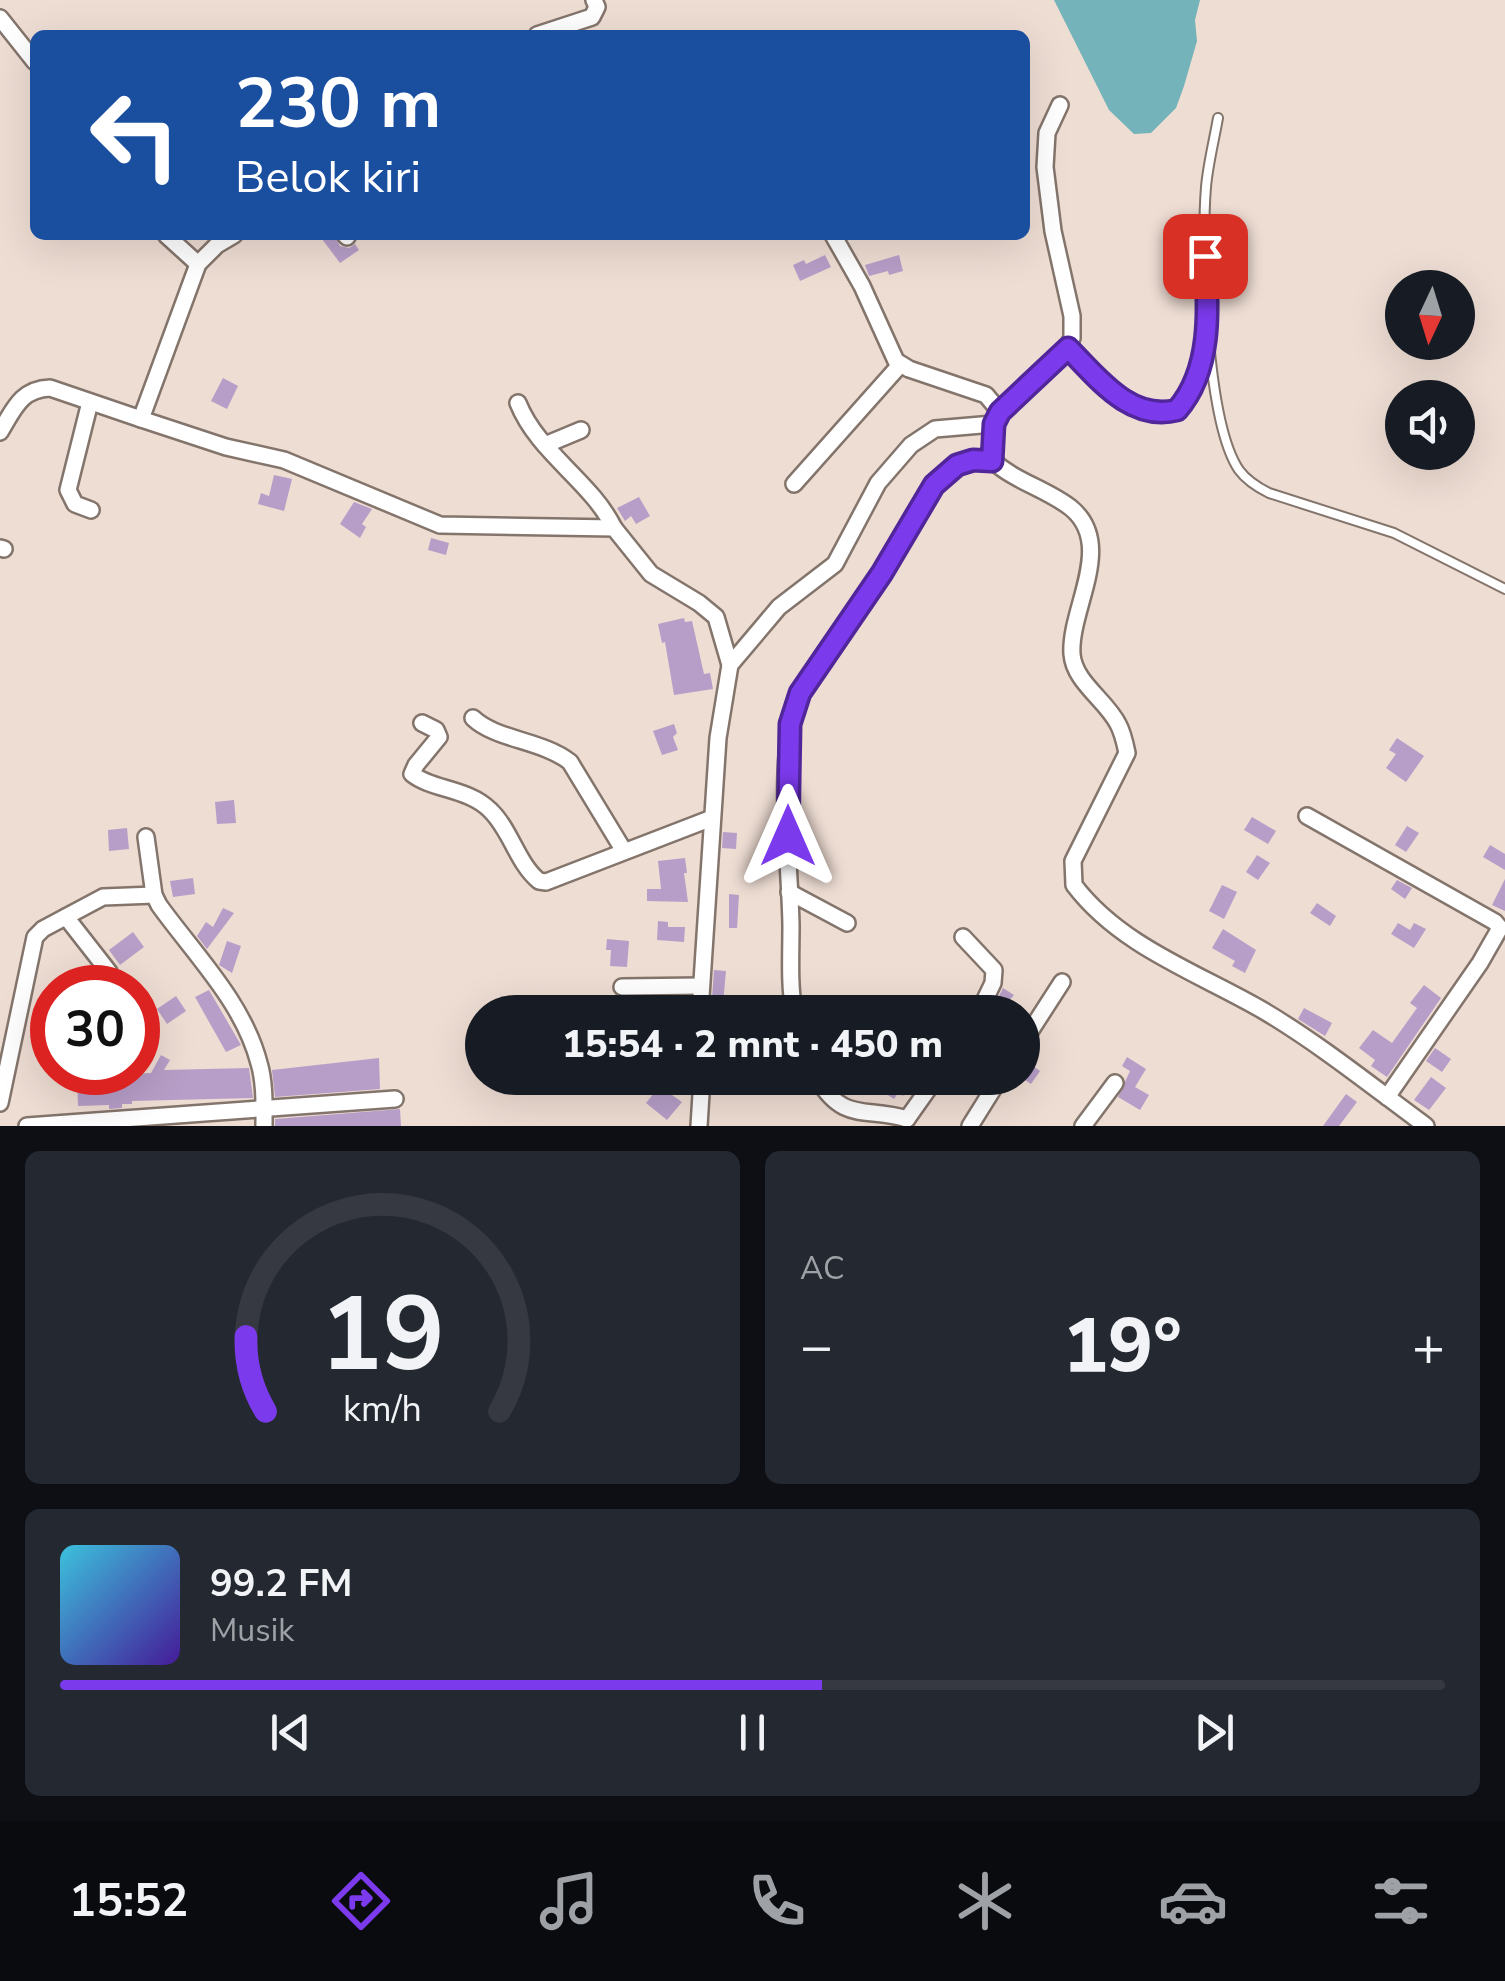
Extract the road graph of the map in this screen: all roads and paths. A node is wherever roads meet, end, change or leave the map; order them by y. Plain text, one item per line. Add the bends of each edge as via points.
1 (594, 0) edge
2 (0, 18) edge
3 (552, 30) edge
4 (30, 56) edge
5 (1060, 105) dead end
6 (1218, 118) dead end
7 (172, 240) edge
8 (226, 240) edge
9 (836, 240) edge
10 (198, 264) junction
11 (1209, 324) junction
12 (1068, 348) junction
13 (900, 365) junction
14 (90, 402) junction
15 (518, 402) dead end
16 (997, 418) junction
17 (141, 420) junction
18 (581, 430) dead end
19 (0, 432) edge
20 (546, 445) junction
21 (992, 461) junction
22 (794, 484) dead end
23 (91, 510) dead end
24 (614, 528) junction
25 (1505, 590) edge
26 (730, 665) junction
27 (474, 718) dead end
28 (422, 723) dead end
29 (1307, 816) dead end
30 (712, 818) junction
31 (146, 837) dead end
32 (624, 850) junction
33 (790, 892) junction
34 (154, 895) junction
35 (66, 917) junction
36 (848, 922) dead end
37 (963, 937) dead end
38 (104, 965) edge
39 (1062, 982) dead end
40 (701, 986) junction
41 (622, 987) dead end
42 (701, 995) edge
43 (792, 995) edge
44 (987, 995) edge
45 (1040, 1016) edge
46 (1116, 1083) dead end
47 (702, 1095) edge
48 (829, 1095) edge
49 (926, 1095) edge
50 (989, 1095) edge
51 (1386, 1097) junction
52 (394, 1099) dead end
53 (0, 1103) edge
54 (264, 1106) junction
55 (909, 1123) edge
56 (701, 1125) edge
57 (27, 1126) edge
58 (264, 1126) edge
59 (970, 1126) edge
60 (1083, 1126) edge
61 (1426, 1126) edge

1 - 3 street via 592,18
2 - 4 street
5 - 12 street via 1047,134 1045,167 1072,316
6 - 11 lane via 1204,221
7 - 10 street
8 - 10 street
9 - 13 street
10 - 17 street
11 - 12 lane via 1186,400 1166,413 1123,401
11 - 25 lane via 1221,426 1251,483 1394,533
12 - 16 street
13 - 16 street via 986,395
13 - 22 street
14 - 17 street
14 - 19 street via 36,389 22,396
14 - 23 street via 68,490 75,504
15 - 20 street
16 - 21 street
16 - 26 street via 935,430 911,446 878,483 835,564 780,607
17 - 24 street via 284,460 440,525
18 - 20 street
20 - 24 street
21 - 33 street via 957,465 934,485 800,693 790,724
21 - 51 street via 1060,500 1088,530 1087,578 1072,652 1076,670 1117,721 1127,753 1073,861 1074,885 1139,943 1302,1034
24 - 26 street via 650,574 716,617
26 - 30 street
27 - 32 street via 488,730 570,762
28 - 32 street via 439,737 412,774 490,809 534,879 546,882
29 - 51 street via 1500,928
30 - 32 street
30 - 40 street
31 - 34 street
33 - 36 street
33 - 43 street
34 - 35 street via 103,898
34 - 54 street via 216,976 251,1041
35 - 38 street
35 - 53 street via 32,942
37 - 44 street via 994,970
39 - 45 street
40 - 41 street
40 - 42 street
46 - 60 street
47 - 56 street
48 - 55 street via 844,1108
49 - 55 street
50 - 59 street
51 - 61 street
52 - 54 street
54 - 57 street
54 - 58 street

